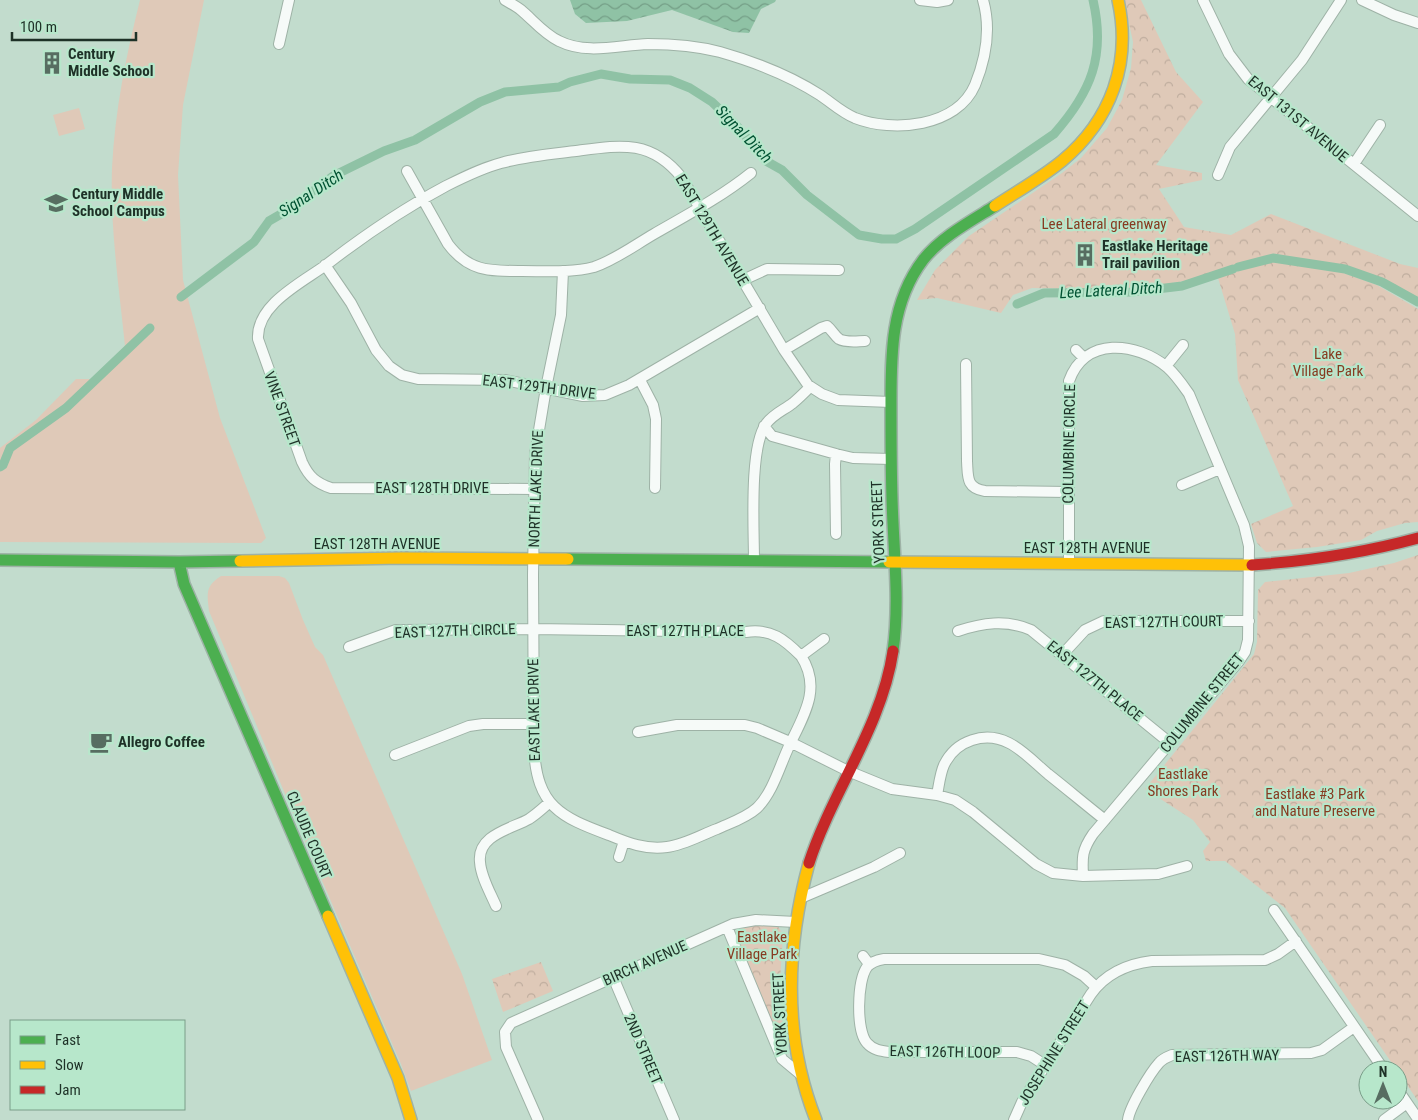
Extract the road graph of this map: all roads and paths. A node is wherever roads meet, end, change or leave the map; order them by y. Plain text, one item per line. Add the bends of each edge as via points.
1 (289, 0) edge
2 (505, 0) edge
3 (920, 0) edge
4 (948, 0) edge
5 (983, 0) edge
6 (1118, 0) edge
7 (1203, 0) edge
8 (1341, 0) edge
9 (1362, 0) edge
10 (1418, 23) edge
11 (279, 44) dead end
12 (1270, 98) junction
13 (1380, 125) dead end
14 (1354, 164) junction
15 (407, 170) dead end
16 (750, 173) dead end
17 (1218, 175) dead end
18 (423, 198) junction
19 (700, 208) junction
20 (1418, 216) edge
21 (325, 265) junction
22 (840, 270) dead end
23 (563, 272) junction
24 (743, 280) junction
25 (760, 308) junction
26 (262, 317) joint
27 (865, 341) dead end
28 (1183, 344) dead end
29 (784, 350) junction
30 (1076, 350) dead end
31 (1084, 358) junction
32 (966, 364) dead end
33 (1166, 366) junction
34 (640, 380) junction
35 (810, 387) junction
36 (546, 388) junction
37 (891, 402) junction
38 (764, 426) junction
39 (836, 454) junction
40 (891, 459) junction
41 (1220, 469) junction
42 (1182, 486) dead end
43 (330, 488) joint
44 (655, 488) dead end
45 (534, 489) junction
46 (1068, 492) junction
47 (836, 534) dead end
48 (1418, 538) edge
49 (0, 560) edge
50 (533, 560) junction
51 (754, 561) junction
52 (179, 562) junction
53 (894, 562) junction
54 (1069, 563) junction
55 (1249, 565) junction
56 (1249, 621) junction
57 (533, 629) junction
58 (958, 632) dead end
59 (824, 640) dead end
60 (349, 647) dead end
61 (1062, 655) junction
62 (802, 656) junction
63 (534, 724) junction
64 (638, 732) dead end
65 (790, 742) junction
66 (1170, 743) junction
67 (395, 755) dead end
68 (848, 771) junction
69 (937, 795) junction
70 (550, 802) junction
71 (1104, 820) junction
72 (624, 842) junction
73 (900, 852) dead end
74 (619, 857) dead end
75 (1187, 866) dead end
76 (1083, 876) junction
77 (801, 898) junction
78 (496, 906) dead end
79 (1274, 910) dead end
80 (796, 922) junction
81 (727, 927) junction
82 (1296, 941) junction
83 (863, 956) dead end
84 (869, 964) junction
85 (613, 977) junction
86 (1096, 987) junction
87 (1354, 1027) junction
88 (1378, 1060) edge
89 (1045, 1065) junction
90 (800, 1074) junction
91 (1408, 1104) edge
92 (1398, 1110) edge
93 (1418, 1119) edge
94 (411, 1120) edge
95 (538, 1120) edge
96 (674, 1120) edge
97 (816, 1120) edge
98 (1014, 1120) edge
99 (1128, 1120) edge
100 (1384, 1120) edge

1 - 11 street
2 - 5 street via 559,41 577,47 598,49 664,44 718,52 773,70 856,118 913,125 931,122 947,114 972,92 986,45
3 - 4 street
6 - 37 street, YORK STREET via 1123,50 1108,106 1070,156 947,238 917,269 903,295 893,326
7 - 12 street, EAST 131ST AVENUE via 1229,54
8 - 12 street via 1302,60
9 - 10 street
12 - 14 street, EAST 131ST AVENUE
12 - 17 street via 1230,147
13 - 14 street
14 - 20 street, EAST 131ST AVENUE
15 - 18 street
16 - 19 street
18 - 19 street, EAST 129TH AVENUE via 470,174 501,163 625,145 640,148 664,160 682,178
18 - 21 street, EAST 129TH AVENUE via 392,216
18 - 23 street via 448,244 459,257 474,266 495,271
19 - 23 street via 603,263
19 - 24 street, EAST 129TH AVENUE
21 - 26 street, EAST 129TH AVENUE via 274,303
21 - 36 street, EAST 129TH DRIVE via 351,303 376,350 394,371 418,379 505,380
22 - 24 street via 768,269
23 - 36 street, NORTH LAKE DRIVE via 561,316
24 - 25 street, EAST 129TH AVENUE
25 - 29 street, EAST 129TH AVENUE
25 - 34 street, EAST 129TH DRIVE
26 - 43 street, VINE STREET via 259,346 302,462 315,482
27 - 29 street via 839,339 827,326
28 - 33 street
29 - 35 street, EAST 129TH AVENUE
30 - 31 street
31 - 33 street via 1099,349 1125,348 1143,353
31 - 46 street, COLUMBINE CIRCLE via 1069,381
32 - 46 street via 971,491
33 - 41 street via 1189,394
34 - 36 street, EAST 129TH DRIVE via 617,391 594,396
34 - 44 street via 656,419
35 - 37 street, EAST 129TH AVENUE via 838,400
35 - 38 street
36 - 45 street, NORTH LAKE DRIVE via 535,454
37 - 40 street, YORK STREET
38 - 39 street via 772,436
38 - 51 street via 754,476
39 - 40 street
39 - 47 street
40 - 53 street, YORK STREET
41 - 42 street
41 - 55 street via 1247,536
43 - 45 street, EAST 128TH DRIVE
45 - 50 street, NORTH LAKE DRIVE
46 - 54 street, COLUMBINE CIRCLE
48 - 55 street, EAST 128TH AVENUE via 1326,559
49 - 52 street, EAST 128TH AVENUE
50 - 51 street, EAST 128TH AVENUE
50 - 52 street, EAST 128TH AVENUE via 383,558
50 - 57 street, EASTLAKE DRIVE
51 - 53 street, EAST 128TH AVENUE
52 - 94 street, CLAUDE COURT via 184,584 398,1078
53 - 54 street, EAST 128TH AVENUE
53 - 68 street, YORK STREET via 891,666 885,688
54 - 55 street, EAST 128TH AVENUE
55 - 56 street, COLUMBINE STREET
56 - 61 street, EAST 127TH COURT via 1104,621 1085,630
56 - 66 street, COLUMBINE STREET via 1245,652
57 - 60 street, EAST 127TH CIRCLE via 402,630
57 - 62 street, EAST 127TH PLACE via 756,630 785,640
57 - 63 street, EASTLAKE DRIVE
58 - 61 street, EAST 127TH PLACE via 978,624 1012,624 1030,630
59 - 62 street
61 - 66 street, EAST 127TH PLACE
62 - 65 street, EASTLAKE DRIVE via 811,680 810,700
63 - 67 street via 469,726
63 - 70 street, EASTLAKE DRIVE via 536,774
64 - 65 street via 676,725 745,725
65 - 68 street
65 - 72 street, EASTLAKE DRIVE via 766,796 749,814 672,847 641,847
66 - 71 street, COLUMBINE STREET
68 - 69 street via 898,791
68 - 77 street, YORK STREET via 809,863
69 - 71 street via 944,767 958,742 984,737 998,739 1009,743
69 - 76 street via 962,804 1042,869
70 - 72 street, EASTLAKE DRIVE via 576,823
70 - 78 street via 531,818 491,837 481,849 481,870
71 - 76 street, COLUMBINE STREET via 1085,846
72 - 74 street
73 - 77 street via 874,867
75 - 76 street via 1158,874
77 - 80 street, YORK STREET
79 - 82 street
80 - 81 street, BIRCH AVENUE via 756,920
80 - 90 street, YORK STREET via 792,989
81 - 85 street, BIRCH AVENUE
81 - 90 street via 782,1059
82 - 86 street, JOSEPHINE STREET via 1265,960 1138,962 1114,972
82 - 87 street
83 - 84 street
84 - 86 street via 884,959 1039,959 1065,965
84 - 89 street, EAST 126TH LOOP via 860,986 860,1026 862,1037 874,1048 889,1052 1017,1052
85 - 95 street, BIRCH AVENUE via 516,1019 508,1026 506,1047
85 - 96 street, 2ND STREET
86 - 89 street, JOSEPHINE STREET
87 - 88 street
87 - 99 street, EAST 126TH WAY via 1322,1050 1311,1053 1172,1055 1157,1066 1131,1107
89 - 98 street, JOSEPHINE STREET
90 - 97 street, YORK STREET
91 - 93 street
92 - 100 street

